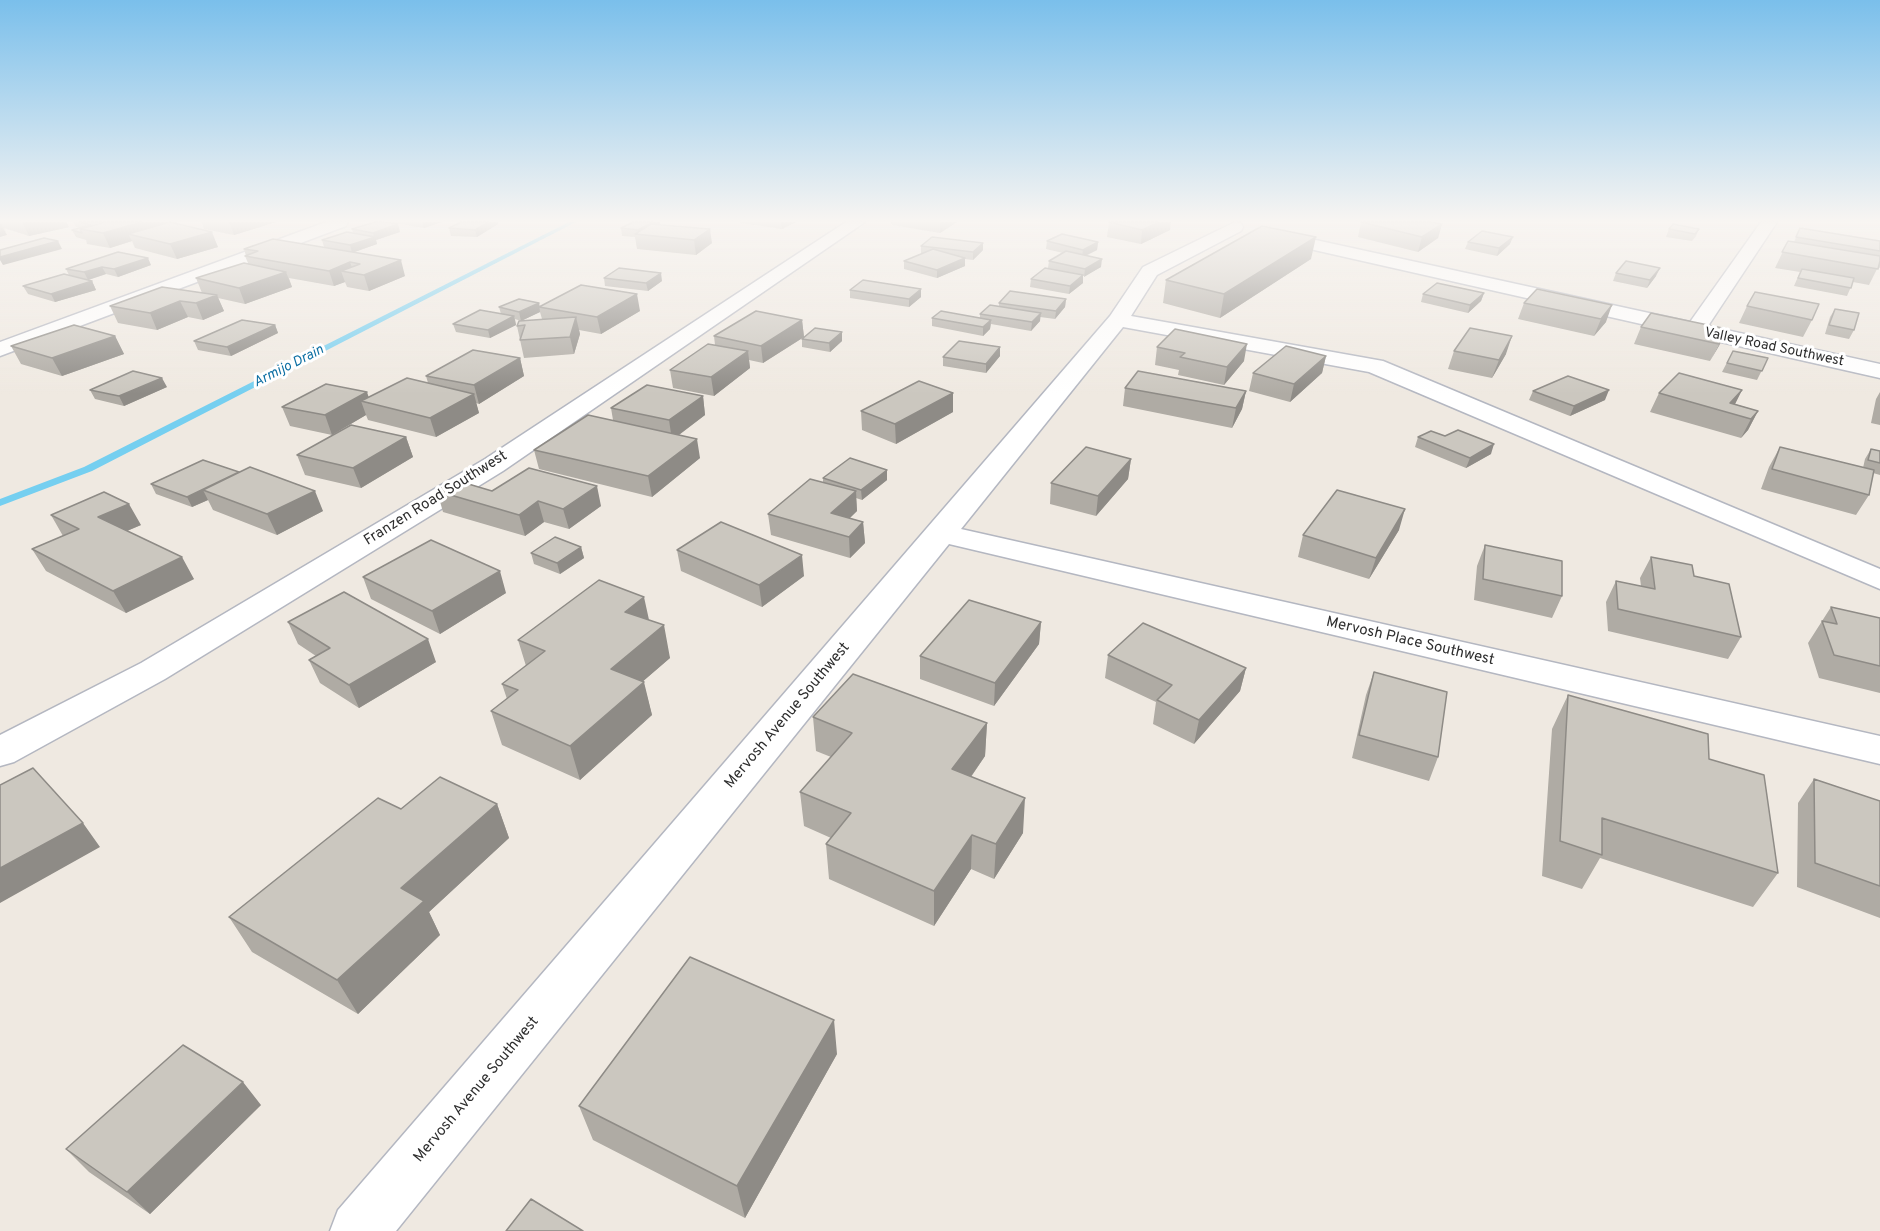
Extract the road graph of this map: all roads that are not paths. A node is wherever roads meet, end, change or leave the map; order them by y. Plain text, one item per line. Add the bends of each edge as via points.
1 (186, 279) edge
2 (771, 279) edge
3 (1144, 279) edge
4 (1470, 279) edge
5 (1730, 279) edge
6 (1118, 320) junction
7 (1695, 330) junction
8 (0, 349) edge
9 (1880, 371) edge
10 (941, 533) junction
11 (1880, 580) edge
12 (1880, 750) edge
13 (0, 752) edge
14 (359, 1231) edge

1 - 8 street
2 - 13 street, Franzen Road Southwest via 484,471 153,671
3 - 6 street, Mervosh Avenue Southwest
4 - 7 street, Valley Road Southwest
5 - 7 street
6 - 10 street, Mervosh Avenue Southwest
6 - 11 street via 1375,366
7 - 9 street, Valley Road Southwest
10 - 12 street, Mervosh Place Southwest
10 - 14 street, Mervosh Avenue Southwest

